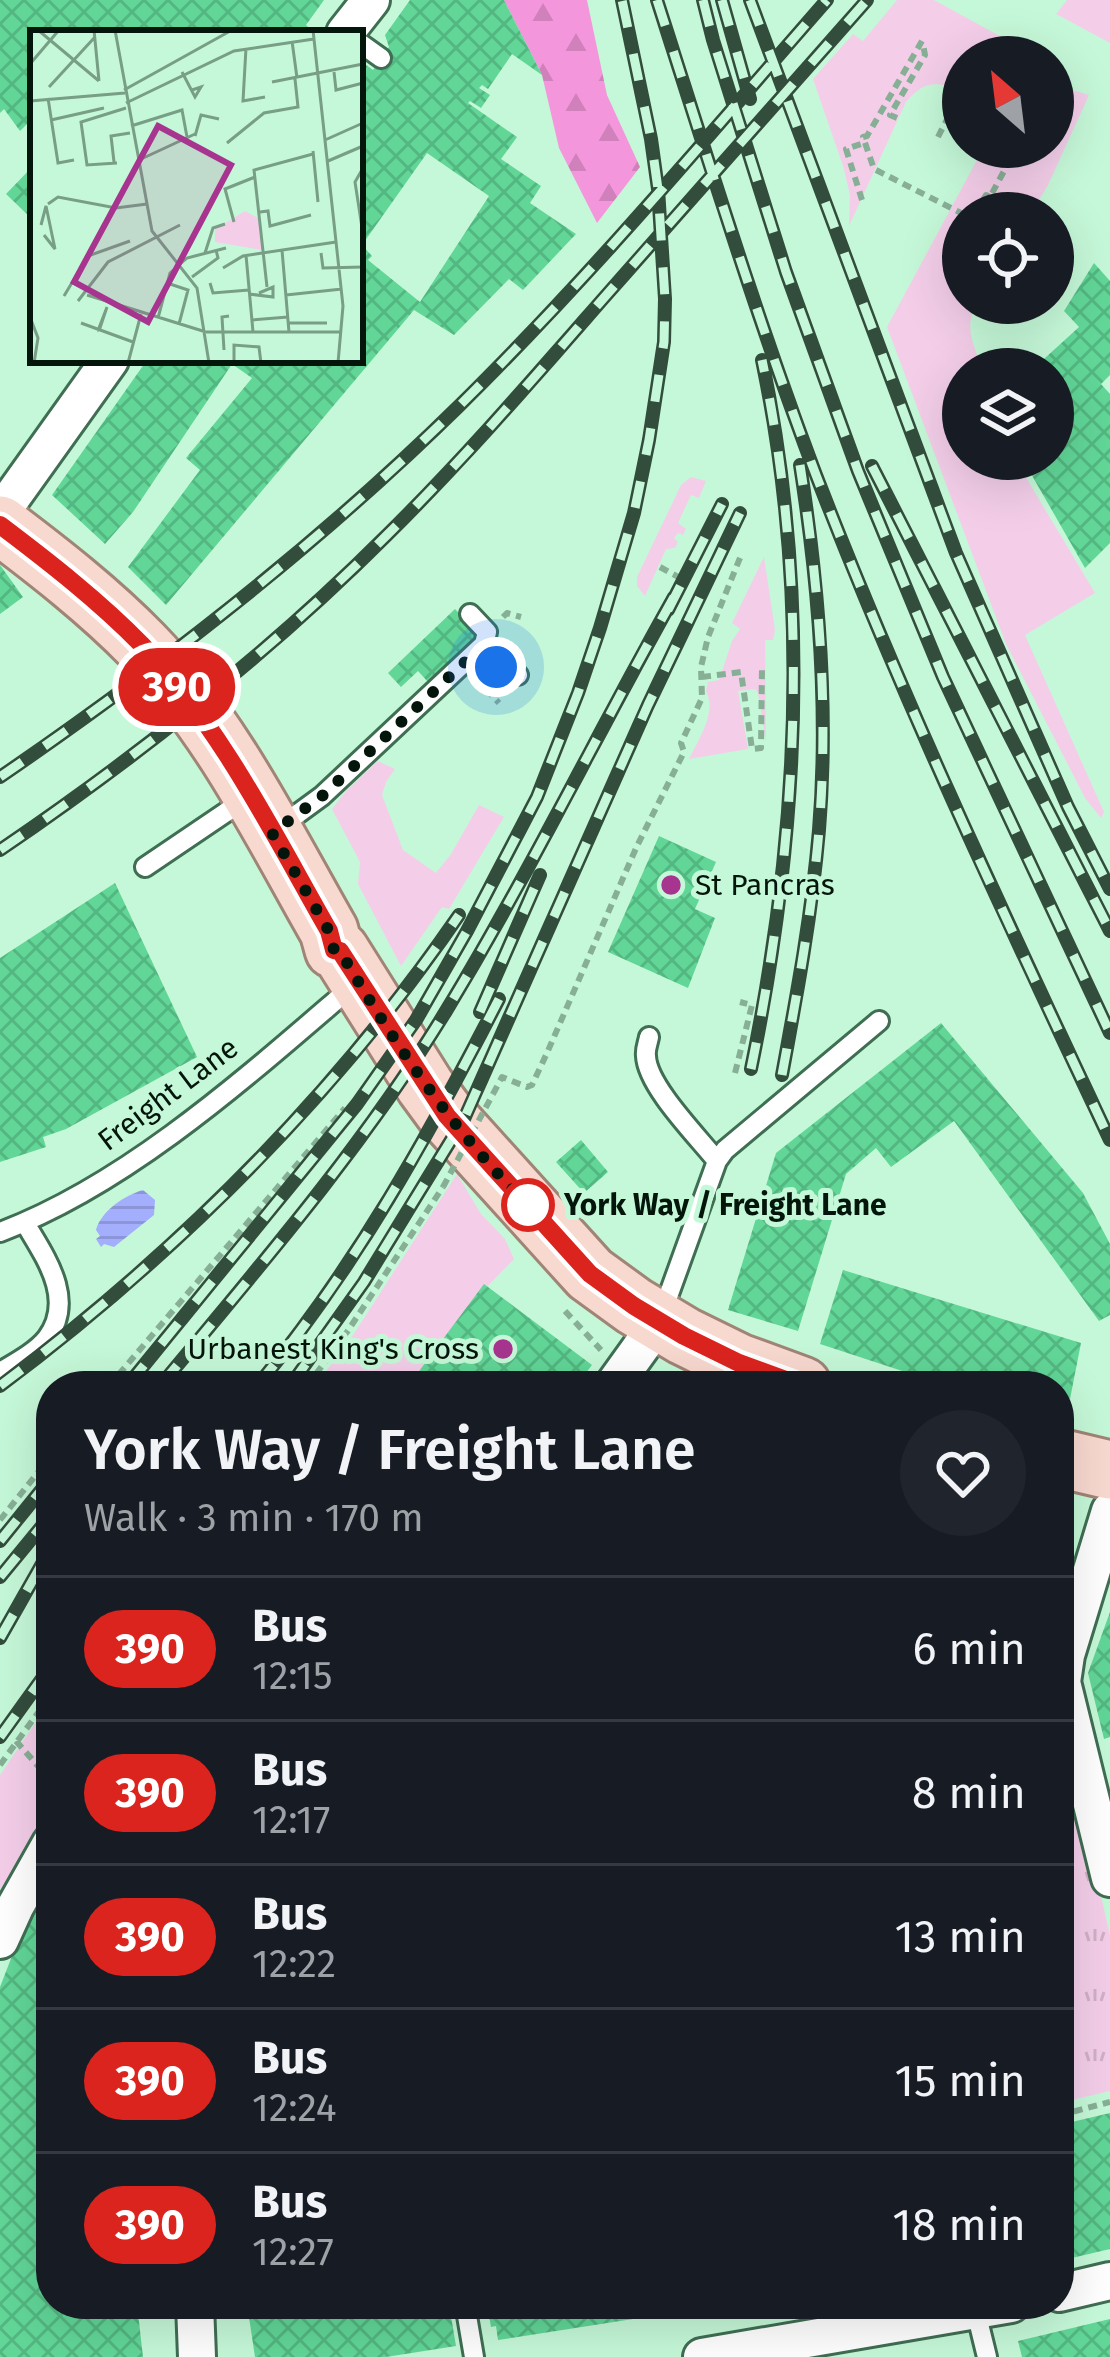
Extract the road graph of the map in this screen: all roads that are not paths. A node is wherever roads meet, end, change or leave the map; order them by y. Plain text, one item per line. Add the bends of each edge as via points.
1 (371, 0) edge
2 (348, 30) edge
3 (363, 45) edge
4 (381, 58) dead end
5 (108, 363) edge
6 (0, 514) edge
7 (0, 525) edge
8 (470, 614) dead end
9 (478, 650) junction
10 (518, 676) dead end
11 (262, 814) junction
12 (145, 867) dead end
13 (358, 981) junction
14 (879, 1021) dead end
15 (649, 1036) dead end
16 (717, 1160) junction
17 (25, 1223) junction
18 (0, 1232) edge
19 (659, 1322) junction
20 (624, 1371) edge
21 (775, 1371) edge
22 (0, 1372) edge
23 (1074, 1471) edge
24 (1109, 1501) edge
25 (1074, 1627) edge
26 (1074, 1726) edge
27 (1090, 1768) edge
28 (36, 1869) edge
29 (1110, 1878) edge
30 (0, 1940) edge
31 (1110, 2281) edge
32 (1074, 2289) edge
33 (196, 2319) edge
34 (468, 2319) edge
35 (928, 2319) edge
36 (992, 2319) edge
37 (197, 2357) edge
38 (474, 2357) edge
39 (702, 2357) edge
40 (987, 2357) edge

1 - 2 street
3 - 4 lane
5 - 6 street
7 - 11 main road via 144,646
8 - 9 lane via 487,632
9 - 10 lane
9 - 11 lane via 322,796
11 - 12 lane
11 - 13 main road
13 - 17 lane, Freight Lane via 172,1134
13 - 19 main road via 475,1150 590,1274
14 - 16 lane
15 - 16 lane via 650,1070
16 - 19 lane
17 - 18 lane, Freight Lane
17 - 22 lane via 54,1273 55,1323 45,1341
19 - 20 street
19 - 21 main road via 739,1363
23 - 24 main road
24 - 25 street
26 - 27 street
27 - 29 street
28 - 30 street
31 - 32 street
33 - 37 street
34 - 38 lane
35 - 39 street
36 - 40 lane

